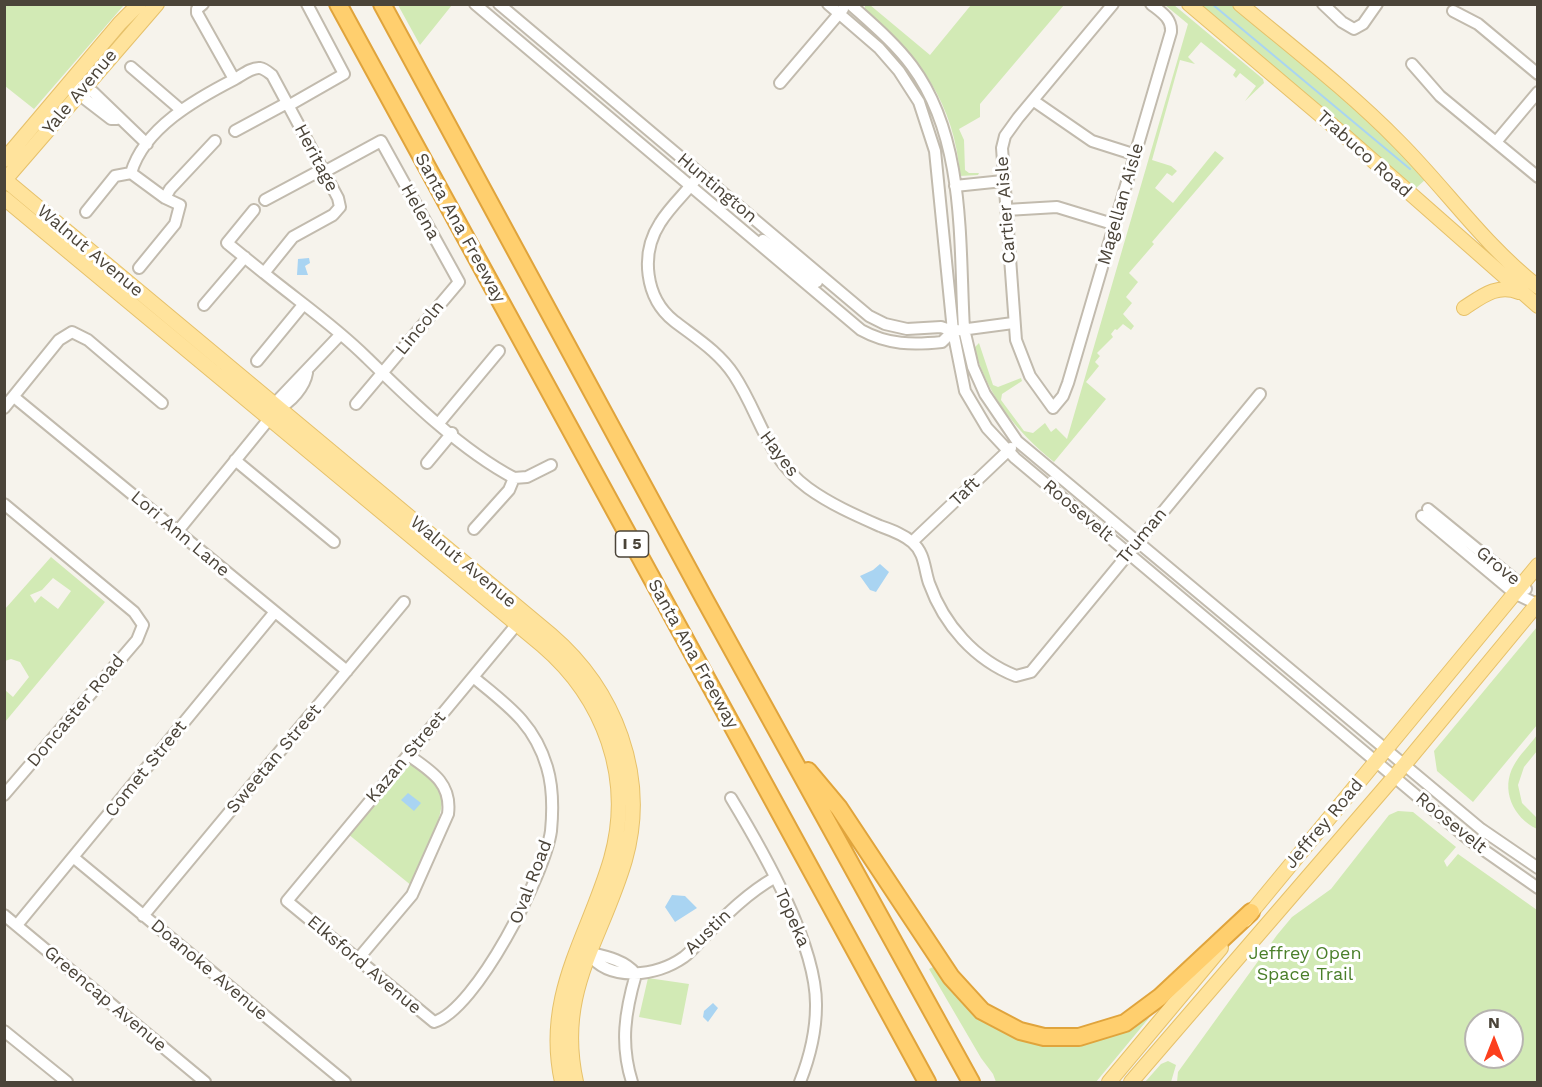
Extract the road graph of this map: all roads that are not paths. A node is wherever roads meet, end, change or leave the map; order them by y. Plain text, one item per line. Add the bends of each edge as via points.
1 (139, 4) edge
2 (157, 4) edge
3 (203, 4) edge
4 (307, 4) edge
5 (338, 4) edge
6 (382, 4) edge
7 (474, 4) edge
8 (499, 4) edge
9 (828, 4) edge
10 (849, 4) edge
11 (1113, 4) edge
12 (1152, 4) edge
13 (1189, 4) edge
14 (1240, 4) edge
15 (1323, 4) edge
16 (1377, 4) edge
17 (1454, 11) dead end
18 (838, 13) junction
19 (1412, 64) dead end
20 (131, 67) dead end
21 (1538, 74) edge
22 (234, 80) junction
23 (780, 83) dead end
24 (76, 85) junction
25 (1538, 92) edge
26 (1034, 101) junction
27 (288, 105) junction
28 (181, 110) junction
29 (235, 131) dead end
30 (215, 141) dead end
31 (1496, 142) junction
32 (147, 144) junction
33 (1136, 155) junction
34 (4, 160) edge
35 (323, 170) junction
36 (131, 173) junction
37 (700, 174) junction
38 (1538, 177) edge
39 (5, 180) edge
40 (1004, 181) junction
41 (955, 186) junction
42 (1438, 186) junction
43 (691, 187) junction
44 (4, 198) edge
45 (165, 198) junction
46 (266, 200) dead end
47 (1424, 202) junction
48 (254, 210) dead end
49 (1006, 210) junction
50 (86, 212) dead end
51 (1116, 225) junction
52 (244, 257) junction
53 (1503, 257) junction
54 (139, 268) dead end
55 (264, 273) junction
56 (459, 282) joint
57 (817, 283) junction
58 (1538, 286) edge
59 (1522, 293) junction
60 (204, 305) dead end
61 (303, 305) junction
62 (1538, 306) edge
63 (1464, 308) dead end
64 (1013, 323) junction
65 (964, 329) junction
66 (953, 331) junction
67 (340, 335) junction
68 (499, 351) dead end
69 (258, 361) dead end
70 (381, 374) junction
71 (1260, 394) dead end
72 (14, 397) junction
73 (162, 403) dead end
74 (356, 404) dead end
75 (4, 408) edge
76 (1053, 408) joint
77 (274, 413) junction
78 (439, 423) junction
79 (452, 433) junction
80 (1017, 441) junction
81 (1007, 451) junction
82 (236, 460) junction
83 (427, 463) dead end
84 (551, 465) dead end
85 (514, 478) junction
86 (4, 504) edge
87 (1425, 513) dead end
88 (474, 529) dead end
89 (177, 532) junction
90 (912, 542) junction
91 (334, 543) dead end
92 (1137, 543) junction
93 (1128, 552) junction
94 (1538, 565) edge
95 (1518, 589) junction
96 (404, 602) dead end
97 (1537, 603) edge
98 (274, 613) junction
99 (521, 619) junction
100 (1255, 638) junction
101 (1244, 651) junction
102 (347, 671) junction
103 (473, 677) junction
104 (785, 744) junction
105 (1387, 749) junction
106 (408, 755) junction
107 (1377, 761) junction
108 (1405, 765) junction
109 (1395, 776) junction
110 (4, 795) edge
111 (731, 798) dead end
112 (73, 857) junction
113 (1538, 868) edge
114 (774, 878) junction
115 (1538, 888) edge
116 (287, 901) joint
117 (1251, 912) junction
118 (4, 915) edge
119 (143, 916) junction
120 (17, 925) junction
121 (582, 951) junction
122 (358, 959) junction
123 (636, 975) junction
124 (443, 1020) joint
125 (4, 1031) edge
126 (67, 1083) edge
127 (205, 1083) edge
128 (345, 1083) edge
129 (562, 1083) edge
130 (576, 1083) edge
131 (632, 1083) edge
132 (800, 1083) edge
133 (927, 1083) edge
134 (972, 1083) edge
135 (1109, 1083) edge
136 (1131, 1083) edge

1 - 24 main road, Yale Avenue
2 - 24 main road, Yale Avenue
3 - 22 street via 197,13
4 - 27 street via 344,75
5 - 133 highway, Santa Ana Freeway / I 5
6 - 104 highway, Santa Ana Freeway / I 5
7 - 43 street, Huntington
8 - 37 street, Huntington
9 - 18 street, Roosevelt
10 - 18 street
10 - 41 street, Roosevelt via 912,65 946,135
11 - 26 street, Cartier Aisle
12 - 33 street, Magellan Aisle via 1172,25
13 - 47 main road, Trabuco Road
14 - 42 main road, Trabuco Road via 1367,110
15 - 16 street via 1354,28 1363,24
17 - 21 street via 1478,24
18 - 23 street
18 - 66 street, Roosevelt via 879,48 919,102 934,151
19 - 31 street via 1433,89
20 - 28 street
22 - 27 street, Heritage via 255,69 266,70
22 - 28 street, Heritage
24 - 32 street via 85,99 111,119 117,118
24 - 34 main road, Yale Avenue
24 - 39 main road, Yale Avenue
25 - 31 street
26 - 33 street via 1092,141
26 - 40 street, Cartier Aisle via 1005,136
27 - 29 street
27 - 35 street, Heritage
28 - 32 street, Heritage
30 - 45 street
31 - 38 street
32 - 36 street, Heritage
33 - 51 street, Magellan Aisle
35 - 46 street
35 - 55 street, Heritage via 340,207 293,237
35 - 56 street, Helena via 381,141
36 - 45 street
36 - 50 street via 115,176
37 - 43 street, Hayes
37 - 57 street, Huntington
39 - 77 main road, Walnut Avenue
40 - 41 street
40 - 49 street, Cartier Aisle
41 - 65 street, Roosevelt
42 - 47 main road
42 - 53 main road, Trabuco Road
43 - 57 street, Huntington via 754,240
43 - 90 street, Hayes via 660,223 651,241 648,277 657,303 731,370 766,440 787,469 827,500
44 - 77 main road, Walnut Avenue
45 - 54 street via 180,205 175,224
47 - 53 main road via 1489,252
47 - 59 main road, Trabuco Road
48 - 52 street via 227,243
49 - 51 street via 1057,207
49 - 64 street, Cartier Aisle
51 - 76 street, Magellan Aisle via 1065,389
52 - 55 street
52 - 60 street
53 - 58 main road, Trabuco Road
55 - 61 street
56 - 70 street, Lincoln
57 - 66 street, Huntington via 885,324
57 - 66 street, Huntington via 861,330 885,340 910,345 942,342
59 - 62 main road, Trabuco Road
59 - 63 main road via 1507,288 1495,290
61 - 67 street
61 - 69 street
64 - 65 street, Huntington
64 - 76 street, Cartier Aisle via 1030,376
65 - 66 street, Huntington
65 - 80 street, Roosevelt via 982,388
66 - 81 street, Roosevelt via 965,391 987,428
67 - 70 street
67 - 77 street via 286,405
68 - 78 street
70 - 74 street, Lincoln
70 - 78 street
71 - 92 street, Truman
72 - 73 street via 59,340 72,332 88,340
72 - 75 street
72 - 89 street, Lori Ann Lane
77 - 82 street
77 - 99 main road, Walnut Avenue
78 - 79 street
79 - 83 street
79 - 85 street via 496,469
80 - 81 street, Taft
80 - 92 street, Roosevelt
81 - 90 street, Taft
81 - 93 street, Roosevelt
82 - 89 street
82 - 91 street
84 - 85 street via 528,477
85 - 88 street
86 - 110 street, Doncaster Road via 134,612 143,625 137,640
87 - 95 street, Grove
89 - 98 street, Lori Ann Lane
90 - 93 street, Truman via 923,559 930,585 959,635 986,661 1022,676 1030,672
92 - 93 street, Truman
92 - 100 street, Roosevelt
93 - 101 street, Roosevelt
94 - 95 main road, Jeffrey Road
95 - 97 street, Grove
95 - 105 main road, Jeffrey Road
96 - 102 street, Sweetan Street
97 - 108 main road, Jeffrey Road
98 - 102 street, Lori Ann Lane
98 - 112 street, Comet Street
99 - 103 street, Kazan Street
99 - 121 main road, Walnut Avenue via 579,662 598,686 612,712 630,773 624,829
100 - 101 street
100 - 105 street, Roosevelt
101 - 107 street, Roosevelt
102 - 119 street, Sweetan Street
103 - 106 street, Kazan Street
103 - 124 street, Oval Road via 520,715 541,749 552,798 550,833 509,937
104 - 117 highway via 839,808 967,997 991,1016 1020,1031 1070,1038 1100,1033 1125,1023 1160,997
104 - 134 highway, Santa Ana Freeway / I 5
105 - 107 main road, Jeffrey Road
105 - 108 street, Roosevelt
106 - 116 street, Kazan Street
106 - 122 street via 442,782 449,802 448,814 412,895
107 - 109 street, Roosevelt
107 - 117 main road, Jeffrey Road
108 - 109 main road, Jeffrey Road
108 - 113 street, Roosevelt via 1481,829
109 - 115 street, Roosevelt via 1468,839
109 - 136 main road, Jeffrey Road
111 - 114 street, Topeka
112 - 119 street, Doanoke Avenue
112 - 120 street, Comet Street
114 - 123 street, Austin via 748,894 684,957
114 - 132 street, Topeka via 806,944 815,990 817,1007 809,1057
116 - 122 street, Elksford Avenue
117 - 135 main road, Jeffrey Road
118 - 120 street, Greencap Avenue
119 - 128 street, Doanoke Avenue
120 - 127 street, Greencap Avenue
121 - 123 street via 625,965
121 - 129 main road, Walnut Avenue via 565,978 558,1013
121 - 130 main road, Walnut Avenue via 571,1014 570,1047
122 - 124 street, Elksford Avenue via 420,1013 434,1022
123 - 131 street via 625,1012 624,1032
125 - 126 street

